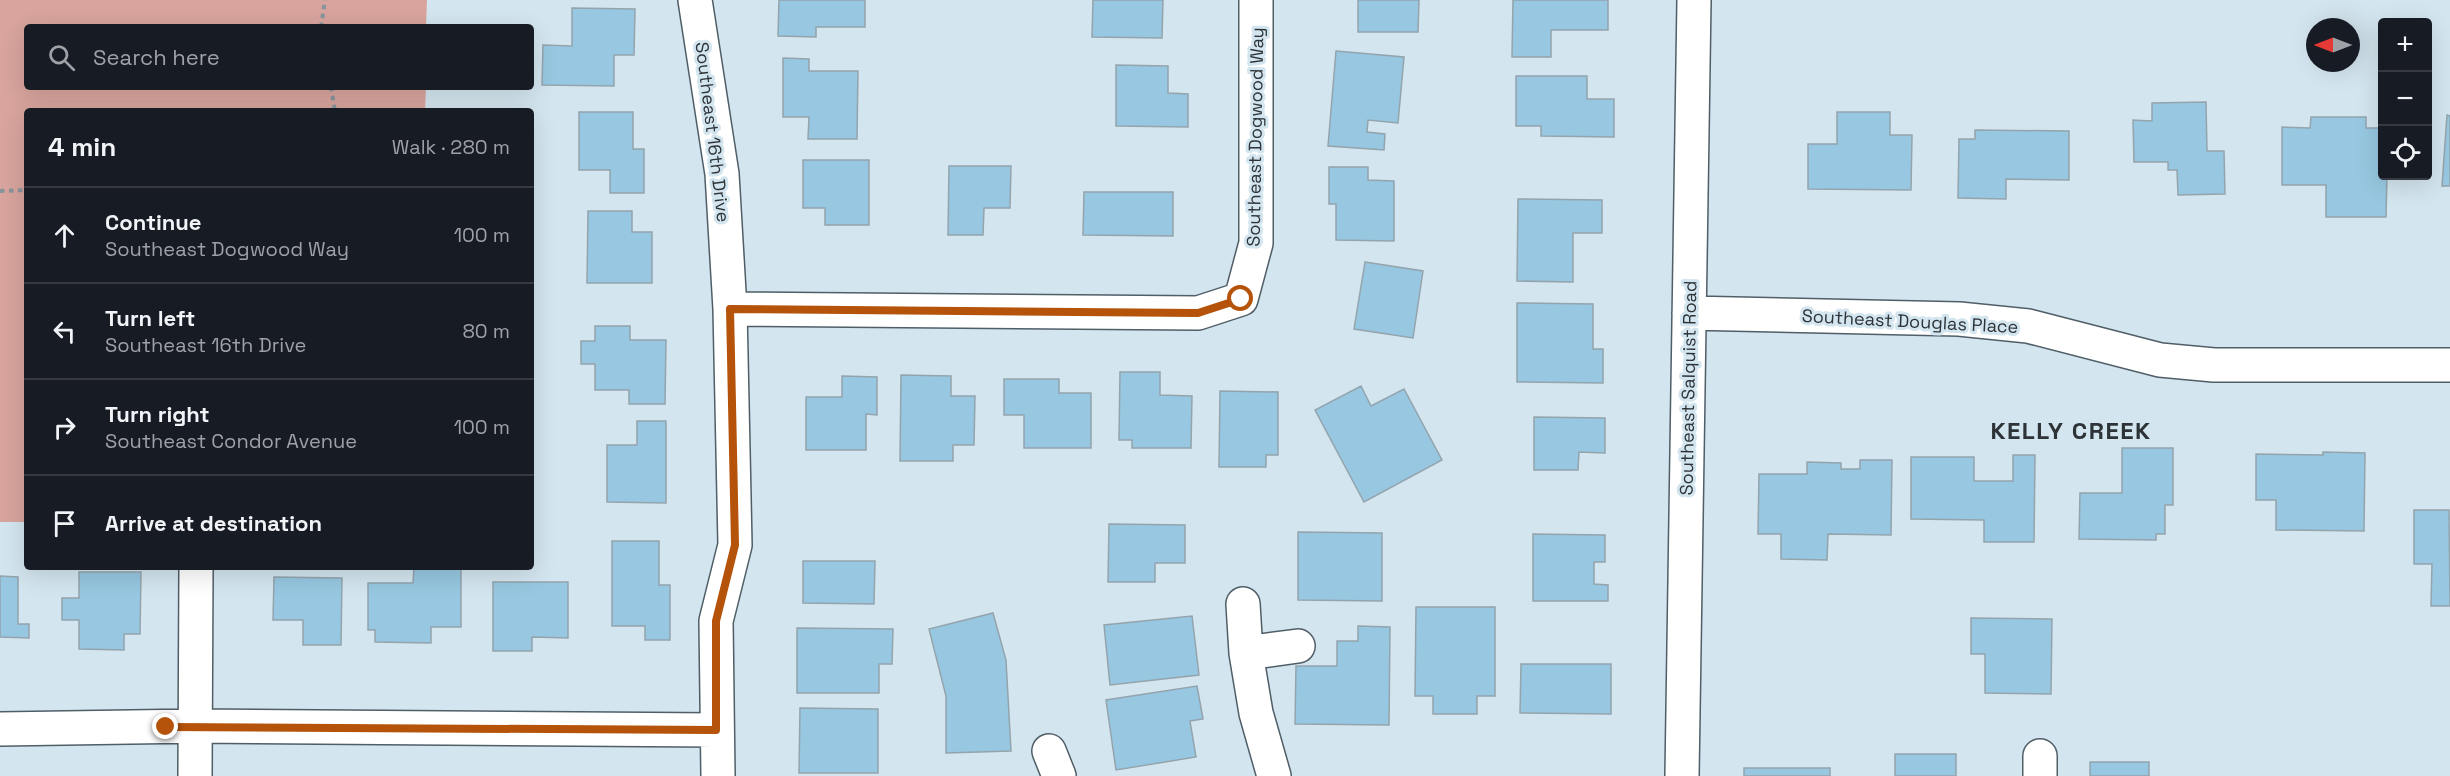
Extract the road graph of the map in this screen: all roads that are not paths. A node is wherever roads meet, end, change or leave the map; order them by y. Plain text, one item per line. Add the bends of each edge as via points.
1 (695, 0) edge
2 (1257, 0) edge
3 (1694, 0) edge
4 (730, 309) junction
5 (1689, 313) junction
6 (2450, 365) edge
7 (196, 570) edge
8 (1243, 604) dead end
9 (1298, 646) dead end
10 (1246, 653) junction
11 (196, 726) junction
12 (0, 729) edge
13 (716, 730) junction
14 (195, 776) edge
15 (718, 776) edge
16 (1274, 776) edge
17 (1682, 776) edge

1 - 4 street, Southeast 16th Drive via 722,174
2 - 4 street, Southeast Dogwood Way via 1256,243 1241,299 1198,313
3 - 5 street, Southeast Salquist Road
4 - 13 street, Southeast 16th Drive via 735,545 716,621
5 - 6 street, Southeast Douglas Place via 2028,326 2160,360 2214,365
5 - 17 street, Southeast Salquist Road
7 - 11 street
8 - 10 street
9 - 10 street
10 - 16 street via 1256,713
11 - 12 street
11 - 13 street
11 - 14 street
13 - 15 street, Southeast 16th Drive

